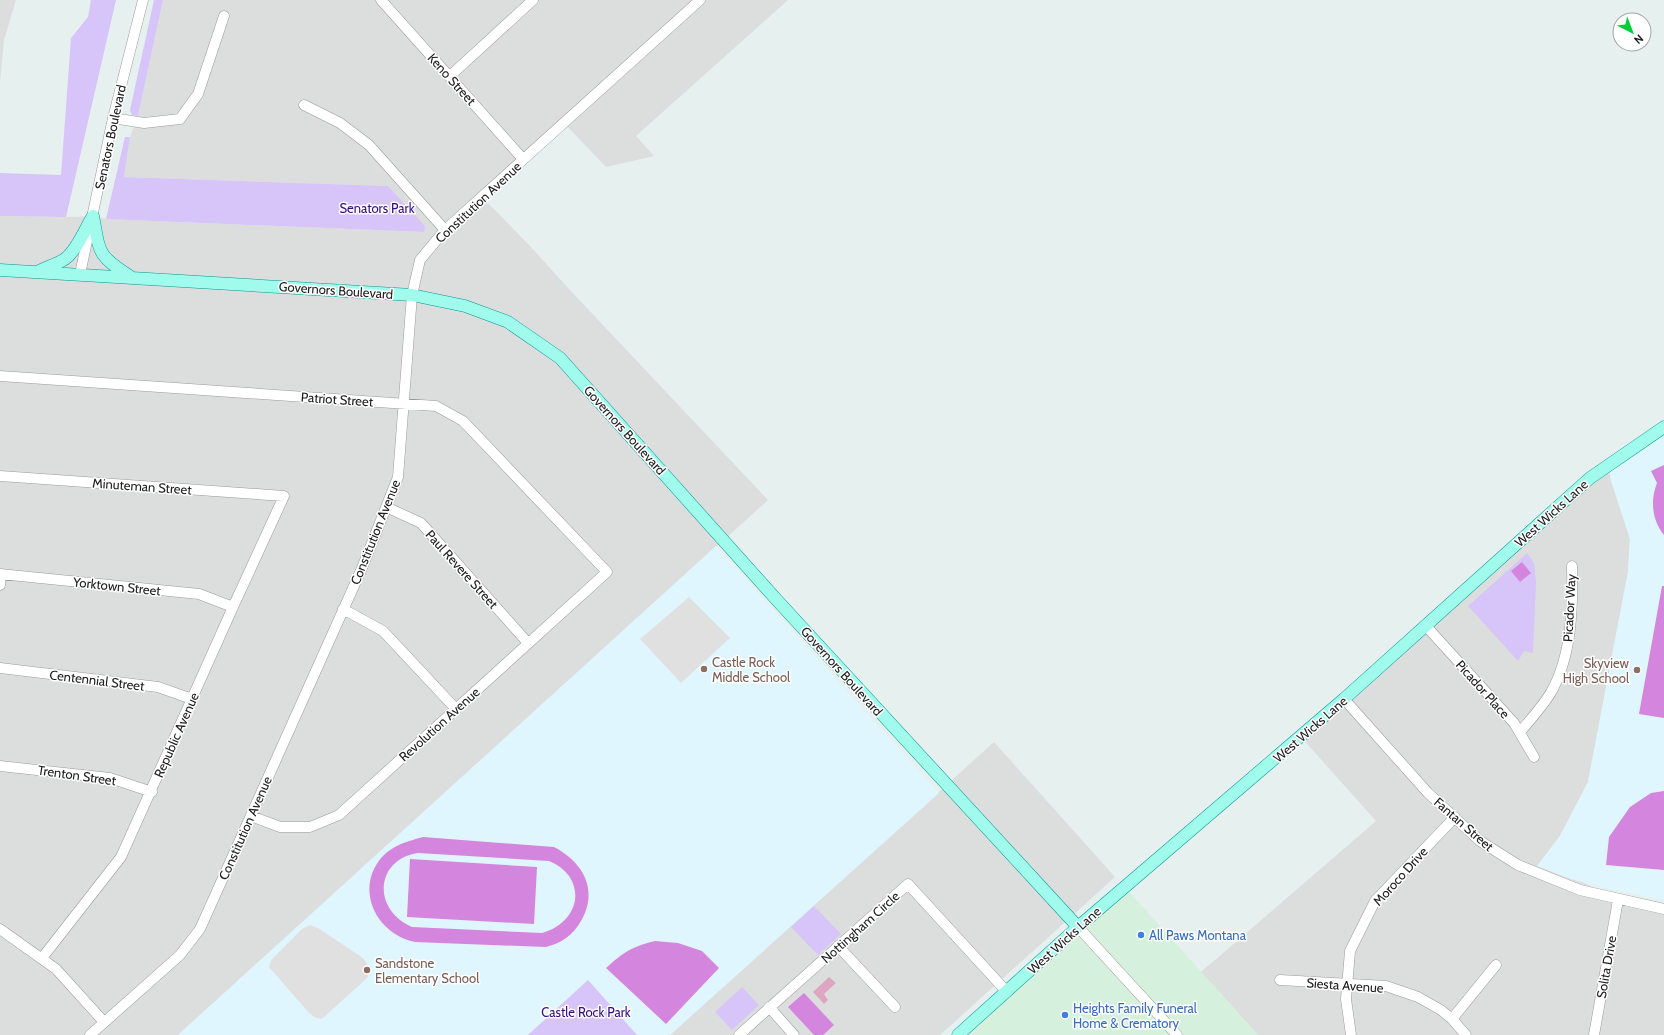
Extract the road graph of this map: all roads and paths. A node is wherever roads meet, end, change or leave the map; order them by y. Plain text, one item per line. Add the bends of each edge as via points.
1 (143, 0) edge
2 (381, 0) edge
3 (533, 0) edge
4 (700, 0) edge
5 (224, 16) dead end
6 (450, 76) junction
7 (304, 105) dead end
8 (112, 118) junction
9 (523, 159) junction
10 (93, 216) junction
11 (445, 230) junction
12 (0, 270) edge
13 (37, 272) junction
14 (80, 274) junction
15 (132, 278) junction
16 (412, 295) junction
17 (0, 376) edge
18 (404, 404) junction
19 (1664, 427) edge
20 (0, 476) edge
21 (284, 496) joint
22 (386, 507) junction
23 (1572, 566) dead end
24 (608, 572) joint
25 (0, 574) edge
26 (0, 586) edge
27 (233, 607) junction
28 (343, 609) junction
29 (1426, 626) junction
30 (528, 642) junction
31 (0, 668) edge
32 (192, 699) junction
33 (1344, 699) junction
34 (456, 709) junction
35 (1520, 732) junction
36 (1534, 757) dead end
37 (0, 766) edge
38 (152, 792) junction
39 (251, 816) junction
40 (1455, 817) junction
41 (1618, 900) junction
42 (1664, 909) edge
43 (1078, 927) junction
44 (0, 929) edge
45 (838, 946) junction
46 (42, 958) junction
47 (1496, 965) dead end
48 (1280, 980) dead end
49 (1347, 985) junction
50 (1007, 992) junction
51 (895, 1007) dead end
52 (769, 1008) junction
53 (1452, 1019) junction
54 (104, 1022) junction
55 (90, 1035) edge
56 (739, 1035) edge
57 (794, 1035) edge
58 (958, 1035) edge
59 (1177, 1035) edge
60 (1352, 1035) edge
61 (1466, 1035) edge
62 (1594, 1035) edge

1 - 8 street, Senators Boulevard
2 - 6 street, Keno Street
3 - 6 street
4 - 9 street, Constitution Avenue
5 - 8 street via 198,94 180,119 144,124
6 - 9 street, Keno Street
7 - 11 street via 340,123 369,145
8 - 10 street, Senators Boulevard
9 - 11 street, Constitution Avenue
10 - 13 main road via 75,249 66,258
10 - 14 street, Senators Boulevard
10 - 15 main road via 97,242 106,260
11 - 16 street, Constitution Avenue via 420,260
12 - 13 main road, Governors Boulevard
13 - 14 main road, Governors Boulevard
14 - 15 main road, Governors Boulevard
15 - 16 main road, Governors Boulevard
16 - 18 street, Constitution Avenue
16 - 43 main road, Governors Boulevard via 465,306 508,322 560,358 775,598
17 - 18 street, Patriot Street
18 - 22 street, Constitution Avenue via 398,477
18 - 24 street, Patriot Street via 436,406 463,421
19 - 29 main road, West Wicks Lane via 1590,478
20 - 21 street, Minuteman Street
21 - 27 street, Republic Avenue
22 - 28 street, Constitution Avenue
22 - 30 street, Paul Revere Street via 421,523
23 - 35 street, Picador Way via 1573,599 1566,655 1550,694
24 - 30 street, Revolution Avenue
25 - 26 street
25 - 27 street, Yorktown Street via 199,594
27 - 32 street, Republic Avenue
28 - 34 street via 383,631
28 - 39 street, Constitution Avenue
29 - 33 main road, West Wicks Lane
29 - 35 street, Picador Place
30 - 34 street, Revolution Avenue
31 - 32 street, Centennial Street via 158,687
32 - 38 street, Republic Avenue
33 - 40 street, Fantan Street via 1428,793
33 - 43 main road, West Wicks Lane
34 - 39 street, Revolution Avenue via 339,815 310,828 280,827
35 - 36 street, Picador Place
37 - 38 street, Trenton Street via 110,778
38 - 46 street, Republic Avenue via 121,857
39 - 54 street, Constitution Avenue via 200,929 180,955
40 - 41 street, Fantan Street via 1480,841 1518,865 1580,890
40 - 49 street, Moroco Drive via 1375,901 1350,951
41 - 42 street, Fantan Street
41 - 62 street, Solita Drive
43 - 50 main road, West Wicks Lane
43 - 59 street
44 - 46 street
45 - 50 street, Nottingham Circle via 908,884
45 - 51 street
45 - 52 street, Nottingham Circle
46 - 54 street via 56,969
47 - 53 street
48 - 49 street, Siesta Avenue
49 - 53 street, Siesta Avenue via 1386,986 1418,997
49 - 60 street, Moroco Drive via 1346,999
50 - 58 main road, West Wicks Lane
52 - 56 street, Nottingham Circle
52 - 57 street
53 - 61 street, Siesta Avenue
54 - 55 street, Constitution Avenue

